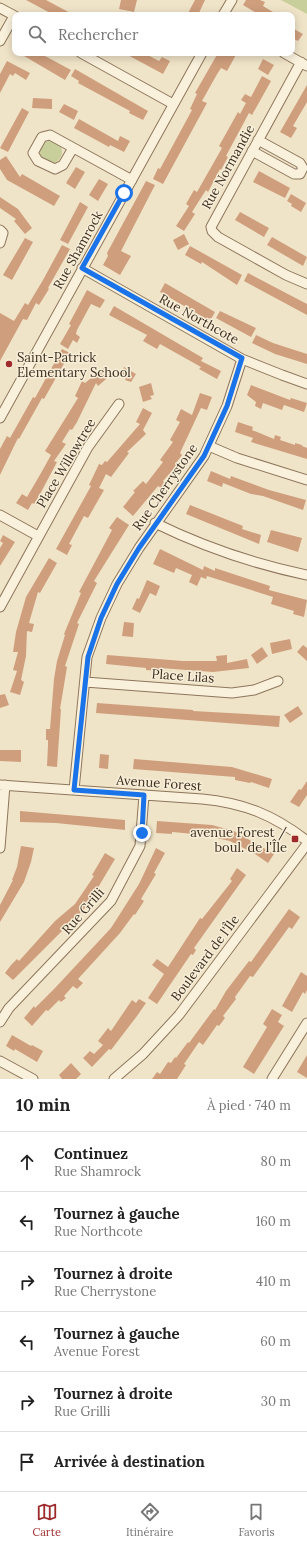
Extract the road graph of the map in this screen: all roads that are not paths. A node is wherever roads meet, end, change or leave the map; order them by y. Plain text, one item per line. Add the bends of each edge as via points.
1 (232, 0) edge
2 (0, 8) edge
3 (225, 12) edge
4 (12, 15) edge
5 (12, 20) edge
6 (0, 41) edge
7 (86, 56) edge
8 (200, 56) edge
9 (289, 56) edge
10 (304, 64) edge
11 (174, 104) junction
12 (258, 140) junction
13 (73, 148) dead end
14 (252, 150) junction
15 (132, 180) junction
16 (0, 230) edge
17 (0, 243) edge
18 (82, 268) junction
19 (307, 284) edge
20 (242, 358) junction
21 (307, 384) edge
22 (119, 404) dead end
23 (0, 418) edge
24 (209, 446) junction
25 (307, 480) edge
26 (0, 515) edge
27 (155, 523) junction
28 (38, 536) junction
29 (307, 575) edge
30 (0, 607) edge
31 (278, 681) dead end
32 (85, 682) junction
33 (3, 785) edge
34 (74, 790) junction
35 (144, 795) junction
36 (307, 841) edge
37 (307, 844) edge
38 (0, 848) edge
39 (0, 1022) edge
40 (307, 1023) edge
41 (0, 1061) edge
42 (33, 1079) edge
43 (114, 1079) edge
44 (272, 1079) edge

1 - 3 street
2 - 4 street
5 - 6 street
7 - 11 street
8 - 11 street, Rue Shamrock
9 - 10 street
10 - 12 street, Rue Normandie
11 - 15 street, Rue Shamrock
12 - 14 street, Rue Normandie
12 - 14 street via 300,162 302,171 300,174 294,174
13 - 15 street
14 - 19 street, Rue Normandie via 212,222 212,231 218,237 286,275
15 - 18 street, Rue Shamrock
16 - 17 street via 3,233
18 - 20 street, Rue Northcote
18 - 23 street, Rue Shamrock
20 - 21 street, Rue Northcote
20 - 24 street, Rue Cherrystone via 227,406
22 - 28 street, Place Willowtree via 88,447
24 - 25 street via 237,458
24 - 27 street, Rue Cherrystone via 188,480
26 - 28 street
27 - 29 street via 234,556
27 - 32 street, Rue Cherrystone via 117,584 101,618 88,657
28 - 30 street, Place Willowtree
31 - 32 street, Place Lilas via 254,690 232,693
32 - 34 street, Rue Cherrystone
33 - 34 street, Avenue Forest
33 - 38 street
34 - 35 street, Avenue Forest
35 - 36 street, Avenue Forest via 242,805 276,820
35 - 39 street, Rue Grilli via 140,846 111,901 9,1008
37 - 43 street, Boulevard de l'Île via 178,1015 143,1054
40 - 44 street
41 - 42 street

